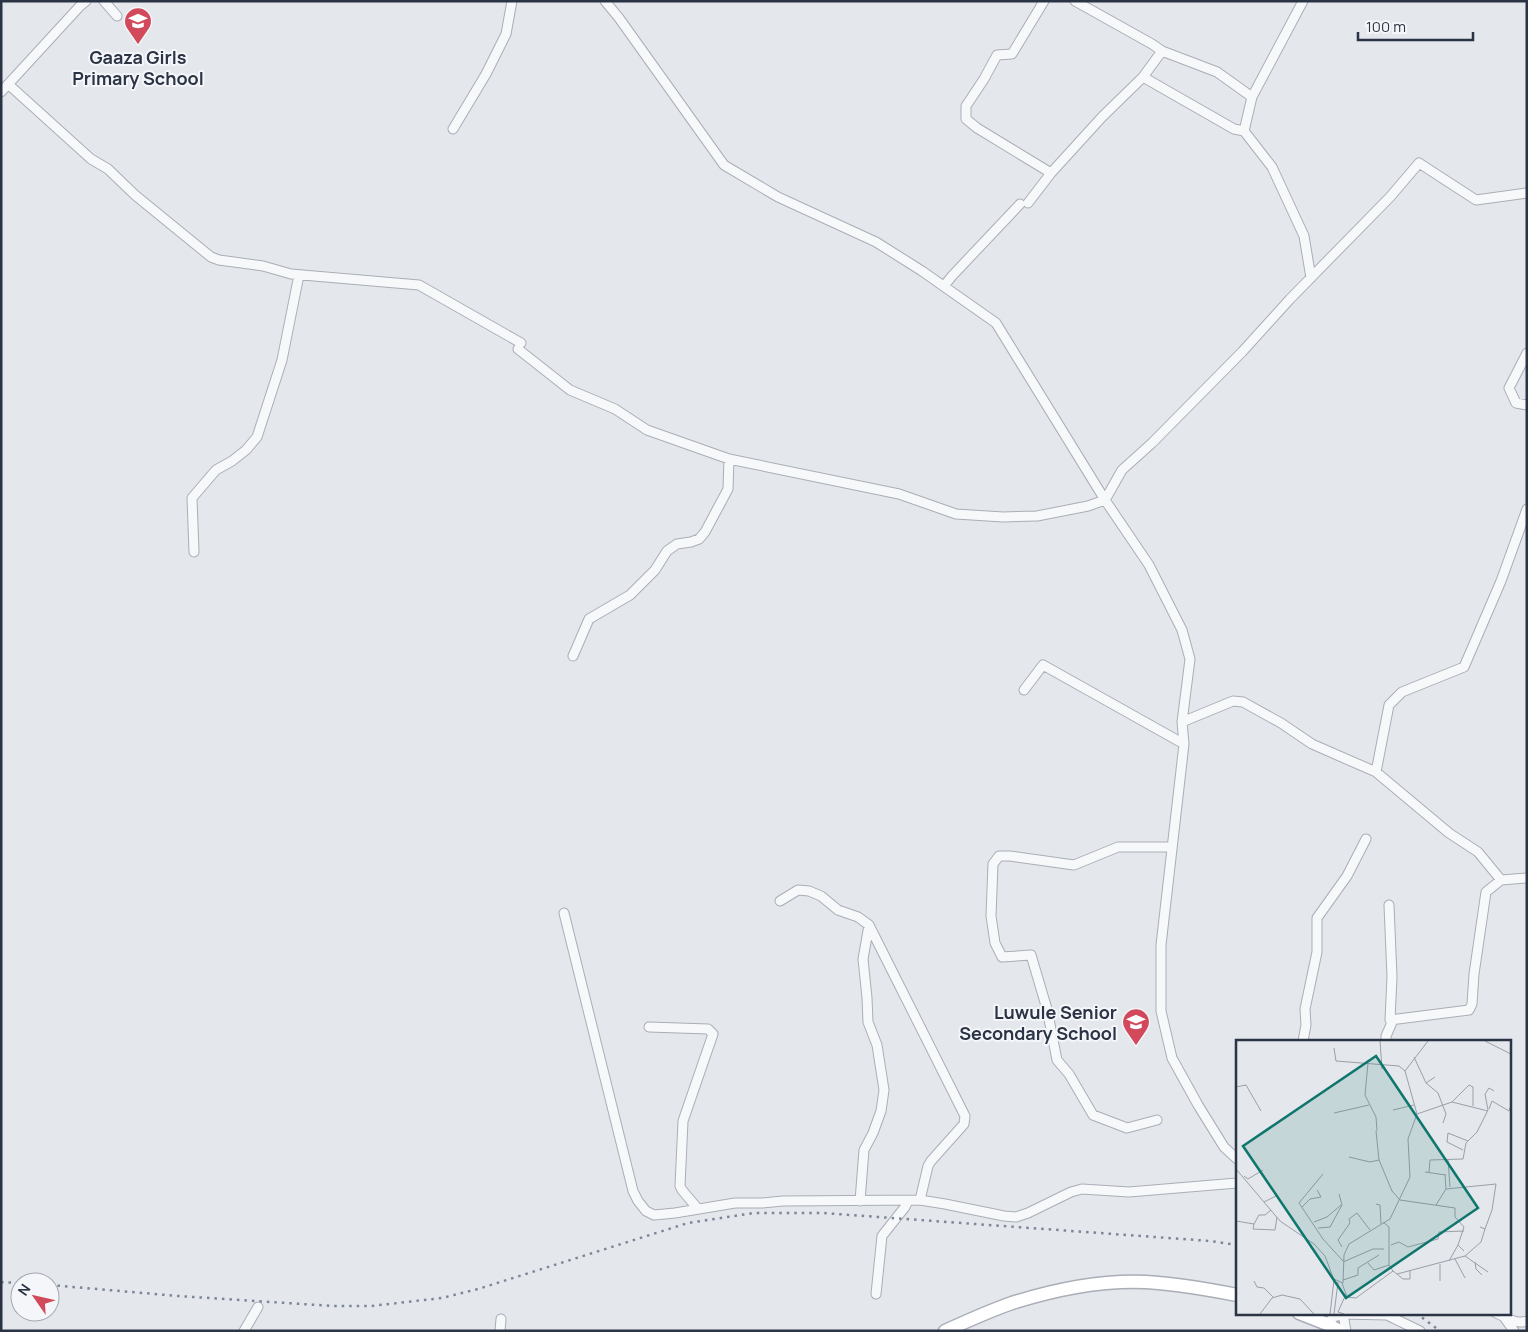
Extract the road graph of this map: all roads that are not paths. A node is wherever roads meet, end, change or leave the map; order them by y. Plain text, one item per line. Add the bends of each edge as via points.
1 (86, 1) edge
2 (104, 1) edge
3 (512, 1) edge
4 (605, 1) edge
5 (1044, 1) edge
6 (1075, 1) edge
7 (1303, 1) edge
8 (117, 16) dead end
9 (1162, 51) junction
10 (1143, 77) junction
11 (8, 84) junction
12 (1, 92) edge
13 (1252, 98) junction
14 (453, 129) dead end
15 (1244, 131) junction
16 (1051, 173) junction
17 (1527, 193) edge
18 (299, 275) junction
19 (1311, 278) junction
20 (944, 286) junction
21 (1527, 353) edge
22 (1527, 405) edge
23 (729, 458) junction
24 (1105, 500) junction
25 (1527, 508) edge
26 (194, 552) dead end
27 (573, 656) dead end
28 (1024, 690) dead end
29 (1182, 722) junction
30 (1184, 744) junction
31 (1376, 772) junction
32 (1366, 839) dead end
33 (1172, 847) junction
34 (1527, 878) edge
35 (1501, 880) junction
36 (780, 901) dead end
37 (1389, 905) dead end
38 (564, 913) dead end
39 (869, 925) junction
40 (1390, 1020) junction
41 (649, 1027) dead end
42 (1303, 1040) edge
43 (1386, 1040) edge
44 (1157, 1120) dead end
45 (1236, 1157) edge
46 (1236, 1182) edge
47 (908, 1200) junction
48 (920, 1200) junction
49 (860, 1201) junction
50 (698, 1209) junction
51 (876, 1294) dead end
52 (1236, 1295) edge
53 (258, 1307) dead end
54 (1302, 1314) edge
55 (1343, 1314) edge
56 (1390, 1314) edge
57 (1500, 1315) edge
58 (501, 1319) dead end
59 (1527, 1321) edge
60 (1327, 1324) junction
61 (244, 1331) edge
62 (500, 1331) edge
63 (945, 1331) edge
64 (1340, 1331) edge
65 (1346, 1331) edge
66 (1420, 1331) edge
67 (1514, 1331) edge

1 - 11 street
2 - 8 street
3 - 14 street via 506,34
4 - 20 street via 724,165 778,197 876,242
5 - 16 street via 1012,54 997,55 966,106 966,119
6 - 9 street
7 - 13 street
9 - 10 street
9 - 13 street via 1216,72
10 - 15 street via 1234,129
10 - 16 street
11 - 12 street
11 - 18 street via 91,159 108,168 134,195 211,257
13 - 15 street
15 - 19 street via 1272,167 1304,236
16 - 20 street
17 - 19 street via 1476,200 1420,163
18 - 23 street via 419,285 520,346 570,390 614,409 647,430
18 - 26 street via 282,360 257,437 246,450 216,470 192,498
19 - 24 street via 1222,374 1122,470
20 - 24 street via 996,323
21 - 22 street via 1509,388 1516,403
23 - 24 street via 899,494 956,514 1037,516
23 - 27 street via 728,489 705,532 699,539 677,544 667,551 655,570 630,595 589,619
24 - 29 street via 1149,565 1182,630 1190,659
25 - 31 street via 1501,580 1464,666 1402,692 1389,705
28 - 30 street via 1043,665
29 - 30 street
29 - 31 street via 1233,701 1243,702 1281,722 1312,744
30 - 33 street
31 - 35 street via 1449,833 1478,852
32 - 42 street via 1347,876 1317,918 1317,952
33 - 44 street via 1118,847 1074,865 1010,856 999,856 993,864 991,916 995,943 1002,957 1031,955 1047,1009 1057,1060 1093,1115 1127,1128
33 - 45 street via 1161,945 1161,1011 1172,1058 1224,1147
34 - 35 street
35 - 40 street via 1486,892 1469,1010
36 - 39 street via 798,890 809,891
37 - 40 street
38 - 50 street via 633,1191 646,1211 654,1215
39 - 48 street via 965,1116 964,1124 930,1161
39 - 49 street via 863,959 868,1022 877,1045 884,1090 881,1111 864,1150
40 - 43 street via 1394,1020
41 - 50 street via 708,1029 713,1034 683,1121 680,1186
46 - 48 street via 1129,1192 1082,1189 1016,1217
47 - 48 street
47 - 49 street
47 - 51 street via 882,1236
49 - 50 street via 735,1203
52 - 63 main road via 1195,1286 1145,1282 1090,1285 1011,1303
53 - 61 street
54 - 60 main road
55 - 56 street
55 - 60 street
55 - 65 street
56 - 66 street
57 - 59 street via 1517,1322
57 - 67 street
58 - 62 street
60 - 64 main road

